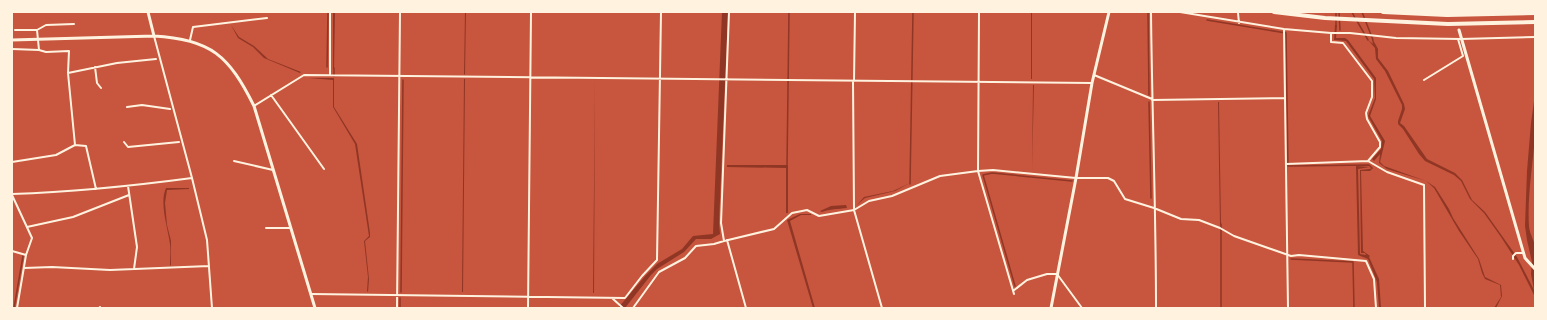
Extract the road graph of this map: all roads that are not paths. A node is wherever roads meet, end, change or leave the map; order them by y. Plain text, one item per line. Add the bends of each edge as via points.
1 (148, 12) edge
2 (330, 12) edge
3 (400, 12) edge
4 (531, 12) edge
5 (661, 12) edge
6 (729, 12) edge
7 (855, 12) edge
8 (979, 12) edge
9 (1109, 12) edge
10 (1152, 12) edge
11 (1180, 12) edge
12 (1274, 12) edge
13 (1383, 12) edge
14 (1238, 13) edge
15 (1535, 13) edge
16 (267, 18) dead end
17 (1535, 22) edge
18 (1239, 23) junction
19 (74, 24) dead end
20 (1284, 29) junction
21 (15, 30) dead end
22 (37, 30) junction
23 (1459, 30) dead end
24 (1331, 33) junction
25 (154, 36) junction
26 (1535, 36) edge
27 (1459, 39) junction
28 (12, 40) edge
29 (190, 40) junction
30 (12, 49) edge
31 (39, 50) junction
32 (156, 59) dead end
33 (95, 67) junction
34 (68, 73) junction
35 (330, 75) junction
36 (1094, 75) junction
37 (399, 76) junction
38 (530, 78) junction
39 (661, 79) junction
40 (727, 79) junction
41 (1424, 80) dead end
42 (853, 81) junction
43 (978, 82) junction
44 (1092, 83) junction
45 (101, 88) dead end
46 (271, 95) junction
47 (1285, 98) junction
48 (1152, 99) junction
49 (254, 106) junction
50 (128, 107) dead end
51 (170, 109) dead end
52 (124, 142) dead end
53 (179, 142) dead end
54 (75, 146) junction
55 (234, 161) dead end
56 (1368, 161) junction
57 (12, 162) edge
58 (1286, 164) junction
59 (324, 169) dead end
60 (274, 170) junction
61 (978, 171) junction
62 (192, 178) junction
63 (1076, 178) junction
64 (128, 186) junction
65 (96, 189) junction
66 (12, 195) edge
67 (129, 195) junction
68 (1154, 208) junction
69 (854, 210) junction
70 (28, 227) junction
71 (266, 228) dead end
72 (291, 228) junction
73 (725, 241) junction
74 (12, 251) edge
75 (1524, 253) junction
76 (26, 255) junction
77 (1287, 255) junction
78 (1513, 257) dead end
79 (209, 266) junction
80 (24, 268) junction
81 (134, 269) junction
82 (1535, 269) edge
83 (1057, 274) junction
84 (1013, 291) junction
85 (311, 294) junction
86 (1014, 294) dead end
87 (397, 295) junction
88 (528, 296) junction
89 (612, 297) junction
90 (17, 308) edge
91 (212, 308) edge
92 (315, 308) edge
93 (397, 308) edge
94 (528, 308) edge
95 (623, 308) edge
96 (633, 308) edge
97 (746, 308) edge
98 (882, 308) edge
99 (1051, 308) edge
100 (1082, 308) edge
101 (1156, 308) edge
102 (1288, 308) edge
103 (1376, 308) edge
104 (1426, 308) edge

1 - 25 main road
2 - 35 street
3 - 37 street
4 - 38 street
5 - 39 street
6 - 40 street
7 - 42 street
8 - 43 street
9 - 36 main road
10 - 48 street
11 - 18 street
12 - 17 highway via 1325,18 1448,24
13 - 15 highway via 1447,15
14 - 18 street
16 - 29 street via 193,27
18 - 20 street
19 - 22 street via 46,25
20 - 24 street
20 - 47 street
21 - 22 street
22 - 31 street
23 - 27 main road
24 - 27 street
24 - 56 street via 1331,42 1343,42 1372,80 1372,97 1366,113 1380,147
25 - 28 main road
25 - 29 main road
25 - 62 street
26 - 27 street
27 - 41 street via 1463,56
27 - 75 main road
29 - 49 main road via 220,56 243,84
30 - 31 street
31 - 34 street via 69,51
32 - 33 street
33 - 34 street
33 - 45 street via 97,83
34 - 54 street
35 - 37 street
35 - 46 street via 304,75
36 - 44 main road
36 - 48 street
37 - 38 street
37 - 87 street
38 - 39 street
38 - 88 street
39 - 40 street
39 - 89 street via 657,260 625,298
40 - 42 street
40 - 73 street via 721,223
42 - 43 street
42 - 69 street
43 - 44 street
43 - 61 street
44 - 63 main road
46 - 49 street
46 - 59 street
47 - 48 street
47 - 58 street
48 - 68 street
49 - 60 main road
50 - 51 street via 142,105
52 - 53 street via 128,147
54 - 57 street via 56,155
54 - 65 street via 86,146
55 - 60 street
56 - 58 street
56 - 104 street via 1387,172 1424,185
58 - 77 street
60 - 72 main road
61 - 63 street via 993,170
61 - 69 street via 940,176 892,196 869,201
61 - 84 street
62 - 64 street
62 - 79 street via 207,240
63 - 68 street via 1108,178 1114,181 1125,199
63 - 83 main road
64 - 65 street
64 - 67 street
65 - 66 street
66 - 70 street
67 - 70 street via 73,217
67 - 81 street via 137,247
68 - 77 street via 1181,219 1199,220
68 - 101 street
69 - 73 street via 819,216 807,210 792,213 774,228
69 - 98 street
70 - 76 street via 32,238
71 - 72 street
72 - 85 main road
73 - 96 street via 696,246 685,258 659,272
73 - 97 street
74 - 76 street
75 - 78 street via 1516,253
75 - 82 main road via 1525,258
76 - 80 street
77 - 102 street
77 - 103 street via 1366,261 1374,279
79 - 81 street
79 - 91 street
80 - 81 street
80 - 90 street
83 - 84 street via 1046,274 1027,280
83 - 99 main road
83 - 100 street
84 - 86 street
85 - 87 street
85 - 92 main road
87 - 88 street
87 - 93 street
88 - 89 street
88 - 94 street
89 - 95 street

